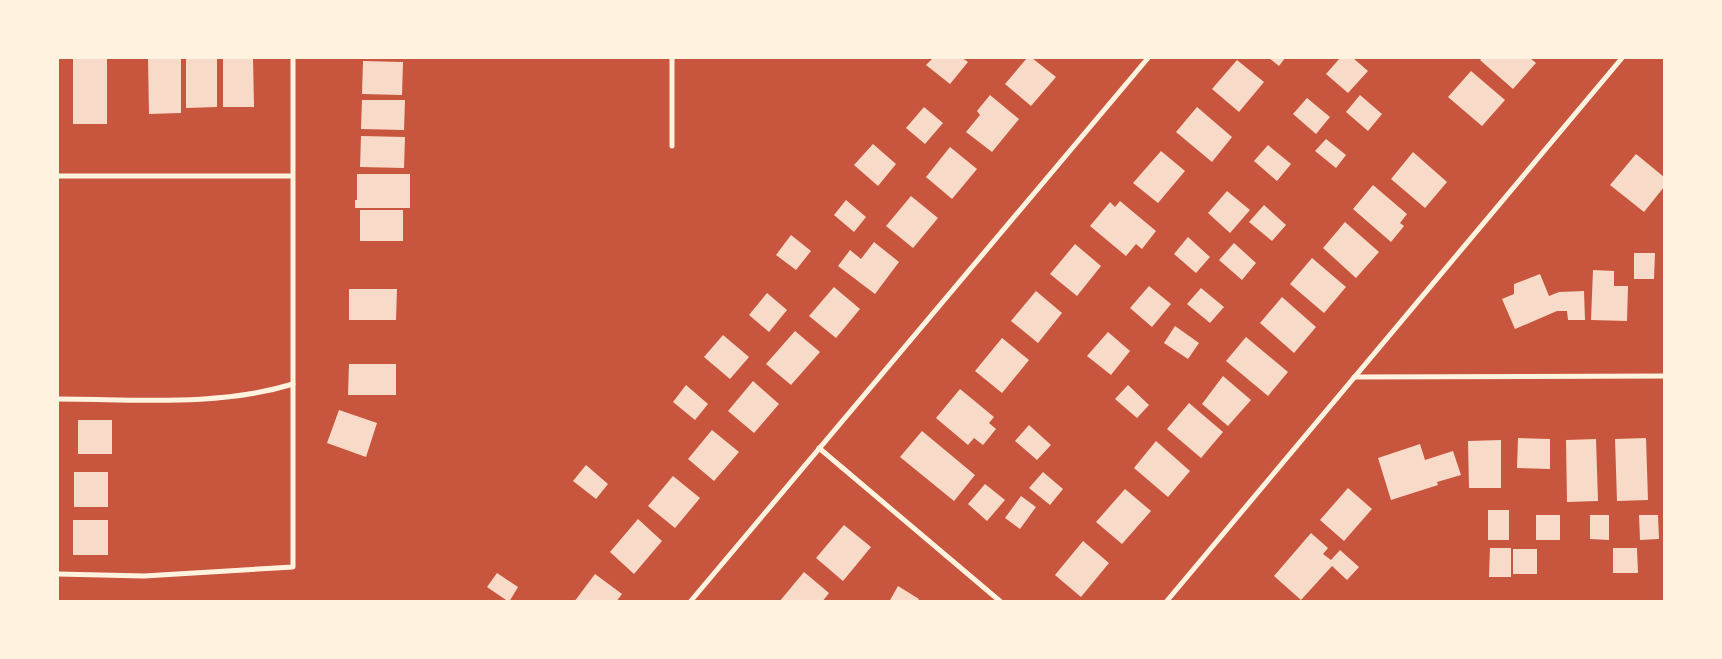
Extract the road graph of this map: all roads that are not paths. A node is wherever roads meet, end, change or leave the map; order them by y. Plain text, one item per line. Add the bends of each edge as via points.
1 (293, 58) edge
2 (672, 58) edge
3 (1148, 58) edge
4 (1622, 58) edge
5 (672, 146) dead end
6 (58, 176) edge
7 (292, 176) junction
8 (1664, 376) edge
9 (1354, 377) junction
10 (293, 384) junction
11 (58, 399) edge
12 (819, 448) junction
13 (58, 574) edge
14 (690, 602) edge
15 (1001, 602) edge
16 (1166, 602) edge

1 - 7 street
2 - 5 street
3 - 12 street
4 - 9 street
6 - 7 street
7 - 10 street
8 - 9 street
9 - 16 street
10 - 11 street via 269,392 215,399
10 - 13 street via 293,566 144,576
12 - 14 street
12 - 15 street

